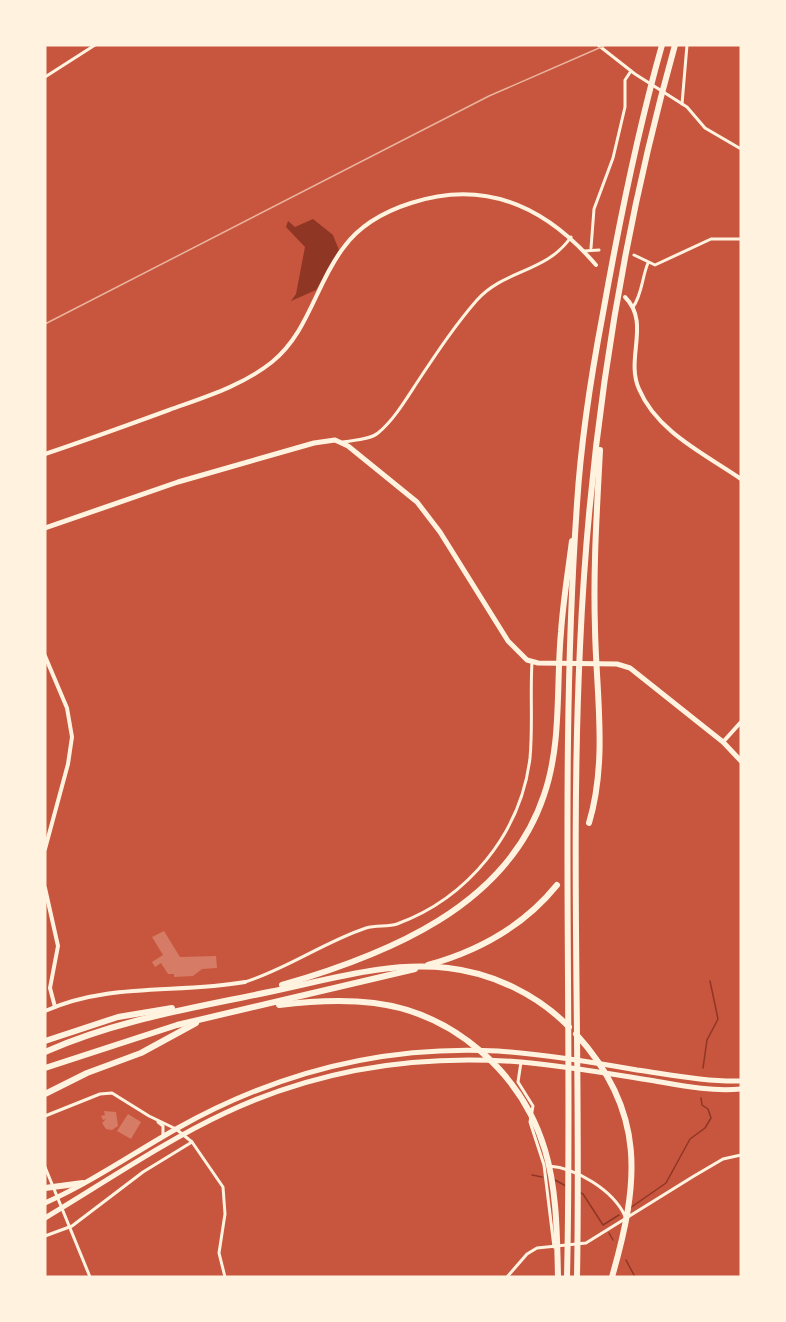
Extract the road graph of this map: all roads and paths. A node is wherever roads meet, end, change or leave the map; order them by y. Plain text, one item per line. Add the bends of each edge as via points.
1 (95, 45) edge
2 (598, 45) edge
3 (662, 45) edge
4 (687, 45) edge
5 (675, 46) edge
6 (633, 73) junction
7 (45, 77) edge
8 (681, 103) junction
9 (741, 149) edge
10 (571, 237) junction
11 (741, 238) edge
12 (591, 248) junction
13 (598, 250) dead end
14 (584, 251) junction
15 (634, 255) dead end
16 (648, 262) junction
17 (596, 265) dead end
18 (625, 297) dead end
19 (633, 307) junction
20 (604, 387) junction
21 (341, 442) junction
22 (45, 454) edge
23 (741, 479) edge
24 (577, 505) junction
25 (45, 528) edge
26 (45, 656) edge
27 (535, 662) junction
28 (741, 722) edge
29 (723, 742) junction
30 (741, 761) edge
31 (589, 823) dead end
32 (45, 849) edge
33 (557, 885) dead end
34 (45, 888) edge
35 (245, 982) joint
36 (238, 999) junction
37 (200, 1006) junction
38 (55, 1007) junction
39 (251, 1008) junction
40 (45, 1011) edge
41 (219, 1015) junction
42 (45, 1041) edge
43 (45, 1052) edge
44 (521, 1062) junction
45 (45, 1068) edge
46 (741, 1081) edge
47 (741, 1089) edge
48 (45, 1094) edge
49 (45, 1116) edge
50 (155, 1119) junction
51 (176, 1129) junction
52 (184, 1136) junction
53 (162, 1137) junction
54 (192, 1142) junction
55 (741, 1155) edge
56 (544, 1165) junction
57 (45, 1167) edge
58 (83, 1183) junction
59 (45, 1188) edge
60 (45, 1203) edge
61 (45, 1218) edge
62 (626, 1218) junction
63 (69, 1227) junction
64 (45, 1236) edge
65 (556, 1251) junction
66 (90, 1277) edge
67 (225, 1277) edge
68 (507, 1277) edge
69 (558, 1277) edge
70 (567, 1277) edge
71 (577, 1277) edge
72 (612, 1277) edge

1 - 7 street
2 - 6 street
3 - 24 highway via 615,242 593,362
4 - 8 street
5 - 20 highway via 652,130 624,262
6 - 8 street
6 - 12 street via 625,80 625,107 613,158 594,209
8 - 9 street via 705,128
10 - 14 street
10 - 21 street via 551,259 507,278 478,300 378,433
10 - 22 street via 528,208 485,195 436,196 393,209 369,223 344,246 300,330 263,369 225,389
11 - 16 street via 711,239 655,266
12 - 13 street
12 - 14 street
14 - 17 street
15 - 16 street
16 - 19 street
18 - 19 street
19 - 23 street via 638,321 633,370 638,389 653,414 679,438
20 - 31 highway via 594,558 599,766
20 - 71 highway via 590,500 580,651 576,855
21 - 25 main road via 323,440 264,457
21 - 27 main road via 417,502 508,641
24 - 36 highway via 561,632 551,768 538,810 519,846 473,895 409,937 326,973
24 - 70 highway via 567,772
26 - 32 street via 67,708 72,737
27 - 29 main road via 617,664 638,672
27 - 35 street via 525,785 517,811 479,870 438,905 395,925 368,927
28 - 29 street
29 - 30 main road
33 - 39 highway via 520,922 464,954
34 - 38 street via 58,946 50,988
35 - 38 street via 119,991
36 - 37 highway
36 - 72 highway via 373,970 408,966 448,968 500,982 559,1017 595,1056 617,1095 626,1121 632,1158 630,1206
37 - 42 highway via 134,1013
37 - 43 highway via 120,1024
38 - 40 street
39 - 41 highway
39 - 65 highway via 326,1001 377,1003 424,1016 469,1041 511,1083 536,1127 550,1174
41 - 45 highway via 154,1031
41 - 48 highway
44 - 47 main road via 691,1087
44 - 52 main road via 428,1060 344,1072 279,1091 225,1113
44 - 56 street via 518,1082 533,1106 530,1122
46 - 51 main road via 701,1080 499,1051 402,1053 296,1075 242,1096
49 - 50 street via 106,1093 120,1096
50 - 51 street
50 - 53 street via 163,1126
51 - 52 street
51 - 53 main road
52 - 54 street
52 - 61 main road
53 - 58 main road
54 - 63 street via 143,1172
54 - 67 street via 224,1187 225,1214 219,1253
55 - 62 street via 723,1160
56 - 62 street via 563,1167 586,1177 621,1208
56 - 65 street
57 - 63 street
58 - 59 highway
58 - 60 main road
62 - 65 street via 586,1243
63 - 64 street
63 - 66 street
65 - 68 street via 537,1248
65 - 69 highway

